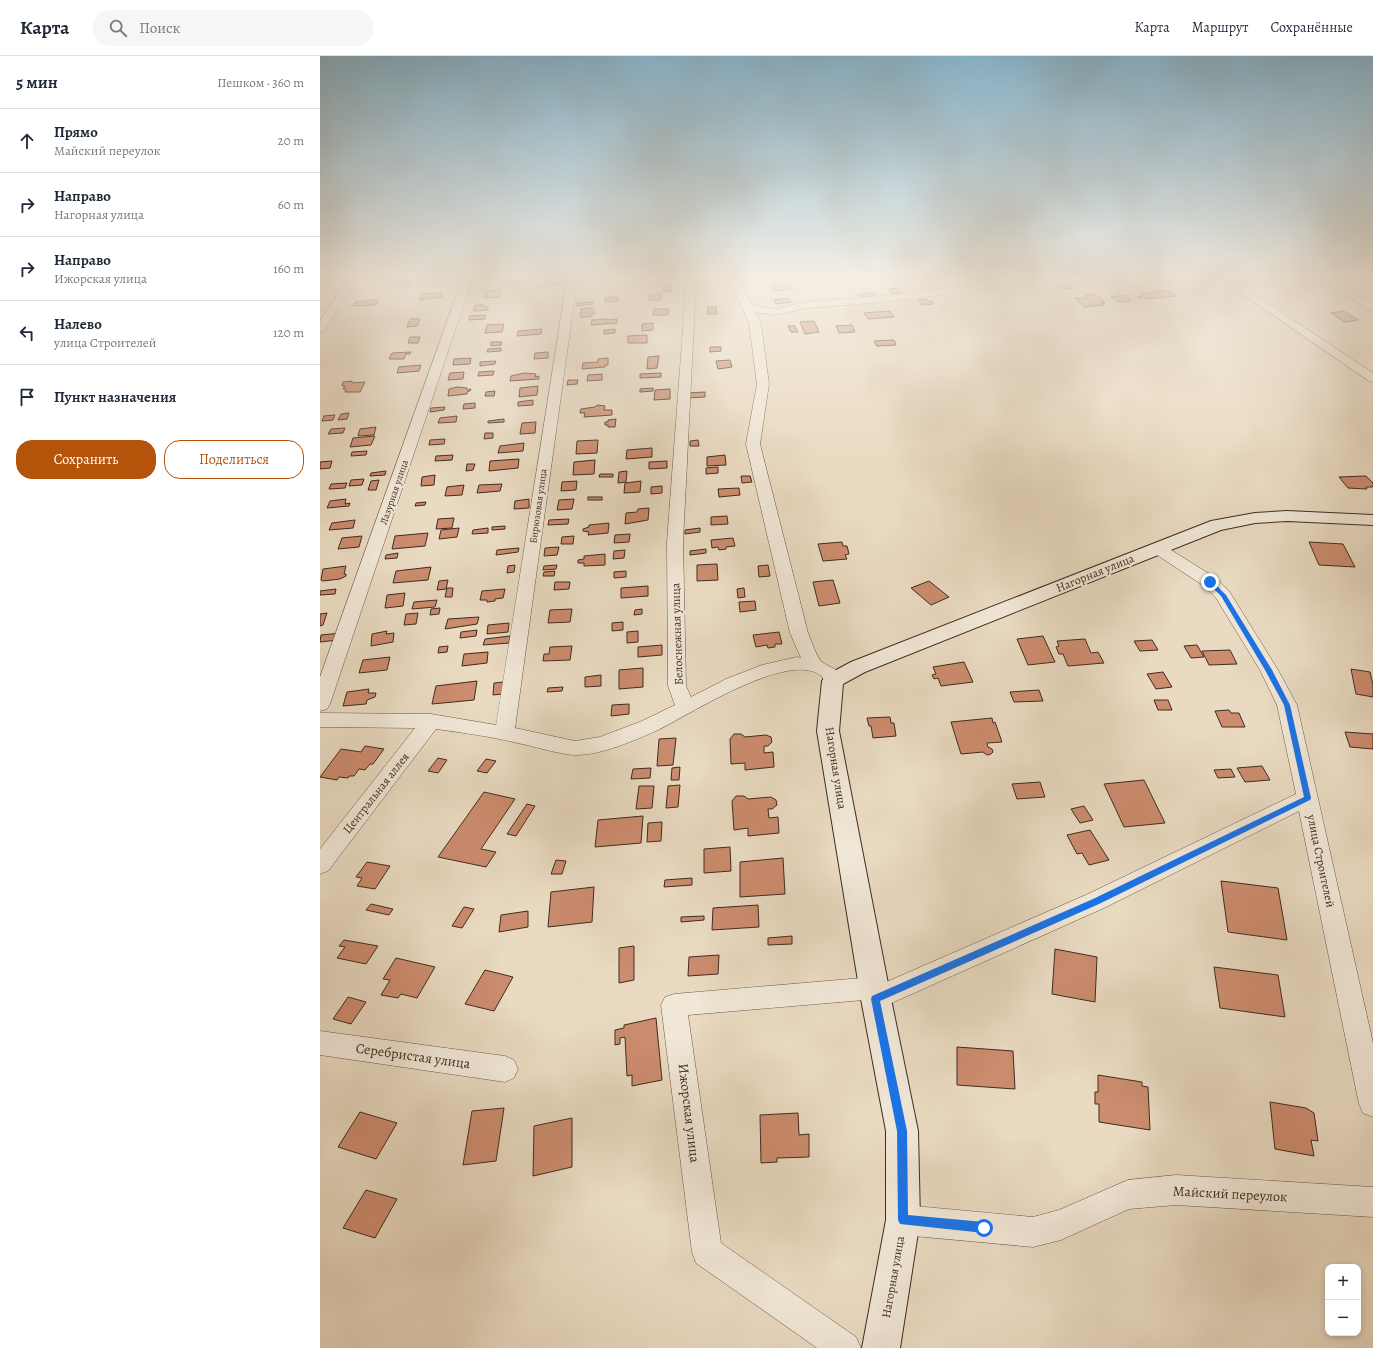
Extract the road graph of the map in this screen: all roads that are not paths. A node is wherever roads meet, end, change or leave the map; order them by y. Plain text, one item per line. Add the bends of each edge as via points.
1 (446, 340) edge
2 (563, 340) edge
3 (688, 340) edge
4 (758, 340) edge
5 (1317, 340) edge
6 (1373, 378) edge
7 (1373, 520) edge
8 (1157, 548) junction
9 (814, 665) junction
10 (834, 681) junction
11 (320, 704) edge
12 (686, 706) junction
13 (320, 720) edge
14 (431, 721) junction
15 (505, 733) junction
16 (1308, 798) junction
17 (320, 865) edge
18 (875, 993) junction
19 (320, 1043) edge
20 (505, 1070) dead end
21 (1373, 1104) edge
22 (1373, 1202) edge
23 (903, 1220) junction
24 (845, 1348) edge
25 (881, 1348) edge

1 - 11 street, Лазурная улица
2 - 15 street, Бирюзовая улица
3 - 12 street, Белоснежная улица via 675,542 677,686
4 - 9 street via 763,384 753,444 799,633
5 - 6 street
7 - 8 street, Нагорная улица via 1319,516 1255,518 1216,526
8 - 10 street, Нагорная улица via 858,668
8 - 16 street, улица Строителей via 1210,582 1223,595 1269,670 1287,705
9 - 10 street via 829,672
9 - 12 street via 797,663 768,669 732,683
10 - 18 street, Нагорная улица via 828,731
12 - 15 street via 649,726 602,744 576,748
13 - 14 street
14 - 15 street
14 - 17 street, Центральная аллея
16 - 18 street, Ижорская улица via 1096,901
16 - 21 street, улица Строителей
18 - 23 street, Нагорная улица via 902,1131
18 - 24 street, Ижорская улица via 674,1005 707,1252
19 - 20 street, Серебристая улица
22 - 23 street, Майский переулок via 1176,1190 1128,1195 1061,1225 1033,1232
23 - 25 street, Нагорная улица

